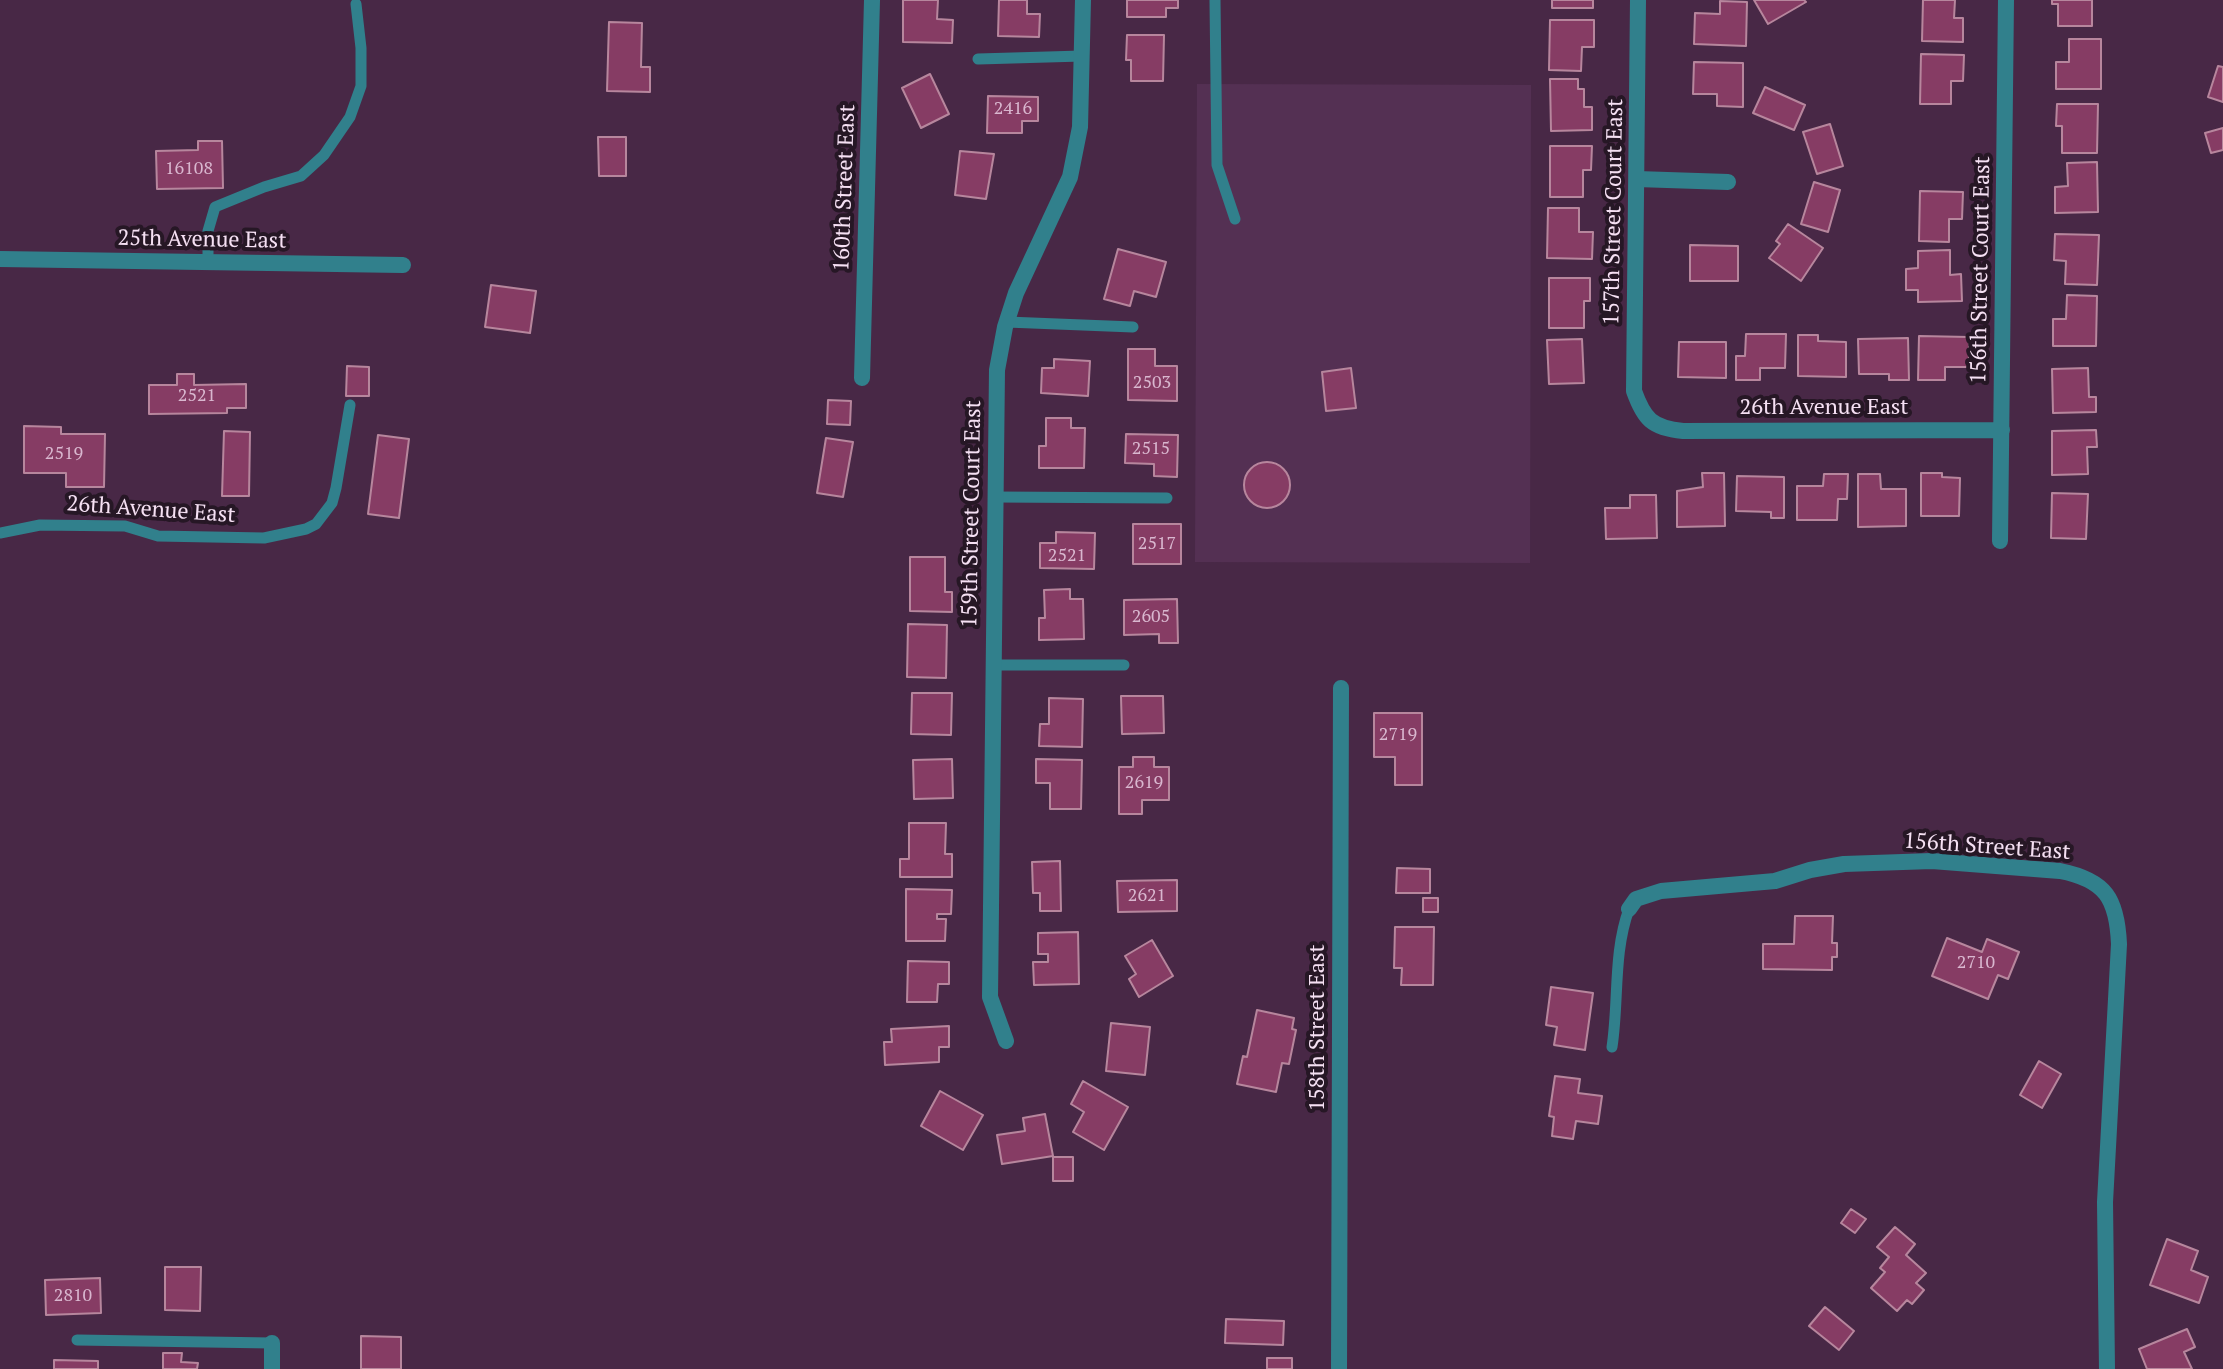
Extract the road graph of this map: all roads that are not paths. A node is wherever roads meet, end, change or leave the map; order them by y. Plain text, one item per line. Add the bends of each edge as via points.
1 (872, 0) edge
2 (1083, 0) edge
3 (1215, 0) edge
4 (1638, 0) edge
5 (2006, 0) edge
6 (356, 4) dead end
7 (1082, 56) junction
8 (978, 59) dead end
9 (1637, 179) junction
10 (1728, 182) dead end
11 (1235, 219) dead end
12 (0, 259) edge
13 (208, 262) junction
14 (403, 265) dead end
15 (1007, 322) junction
16 (1133, 327) dead end
17 (862, 378) dead end
18 (350, 405) dead end
19 (1649, 420) joint
20 (2002, 430) junction
21 (994, 497) junction
22 (1167, 498) dead end
23 (0, 533) edge
24 (2000, 541) dead end
25 (993, 665) junction
26 (1124, 665) dead end
27 (1341, 688) dead end
28 (1629, 909) joint
29 (1006, 1041) dead end
30 (1612, 1047) dead end
31 (77, 1340) dead end
32 (272, 1343) joint
33 (272, 1369) edge
34 (1339, 1369) edge
35 (2107, 1369) edge

1 - 17 street, 160th Street East
2 - 7 street, 159th Street Court East
3 - 11 lane via 1217,165
4 - 9 street, 157th Street Court East
5 - 20 street, 156th Street Court East
6 - 13 lane via 361,86 350,117 324,155 301,176 215,207
7 - 8 lane
7 - 15 street, 159th Street Court East via 1080,127 1070,177
9 - 10 street
9 - 19 street, 157th Street Court East via 1634,391
12 - 13 street, 25th Avenue East
13 - 14 street, 25th Avenue East
15 - 16 lane
15 - 21 street, 159th Street Court East via 996,384
18 - 23 lane, 26th Avenue East via 332,503 306,529 264,538 158,536 125,526 40,525
19 - 20 street, 26th Avenue East via 1683,431
20 - 24 street, 156th Street Court East
21 - 22 lane
21 - 25 street, 159th Street Court East
25 - 26 lane
25 - 29 street, 159th Street Court East via 990,997
27 - 34 street, 158th Street East
28 - 30 lane via 1621,931
28 - 35 street, 156th Street East via 1636,899 1661,891 1775,881 1810,870 1871,863 1932,861 2060,871 2100,887 2116,909 2119,944 2105,1202
31 - 32 lane
32 - 33 street

